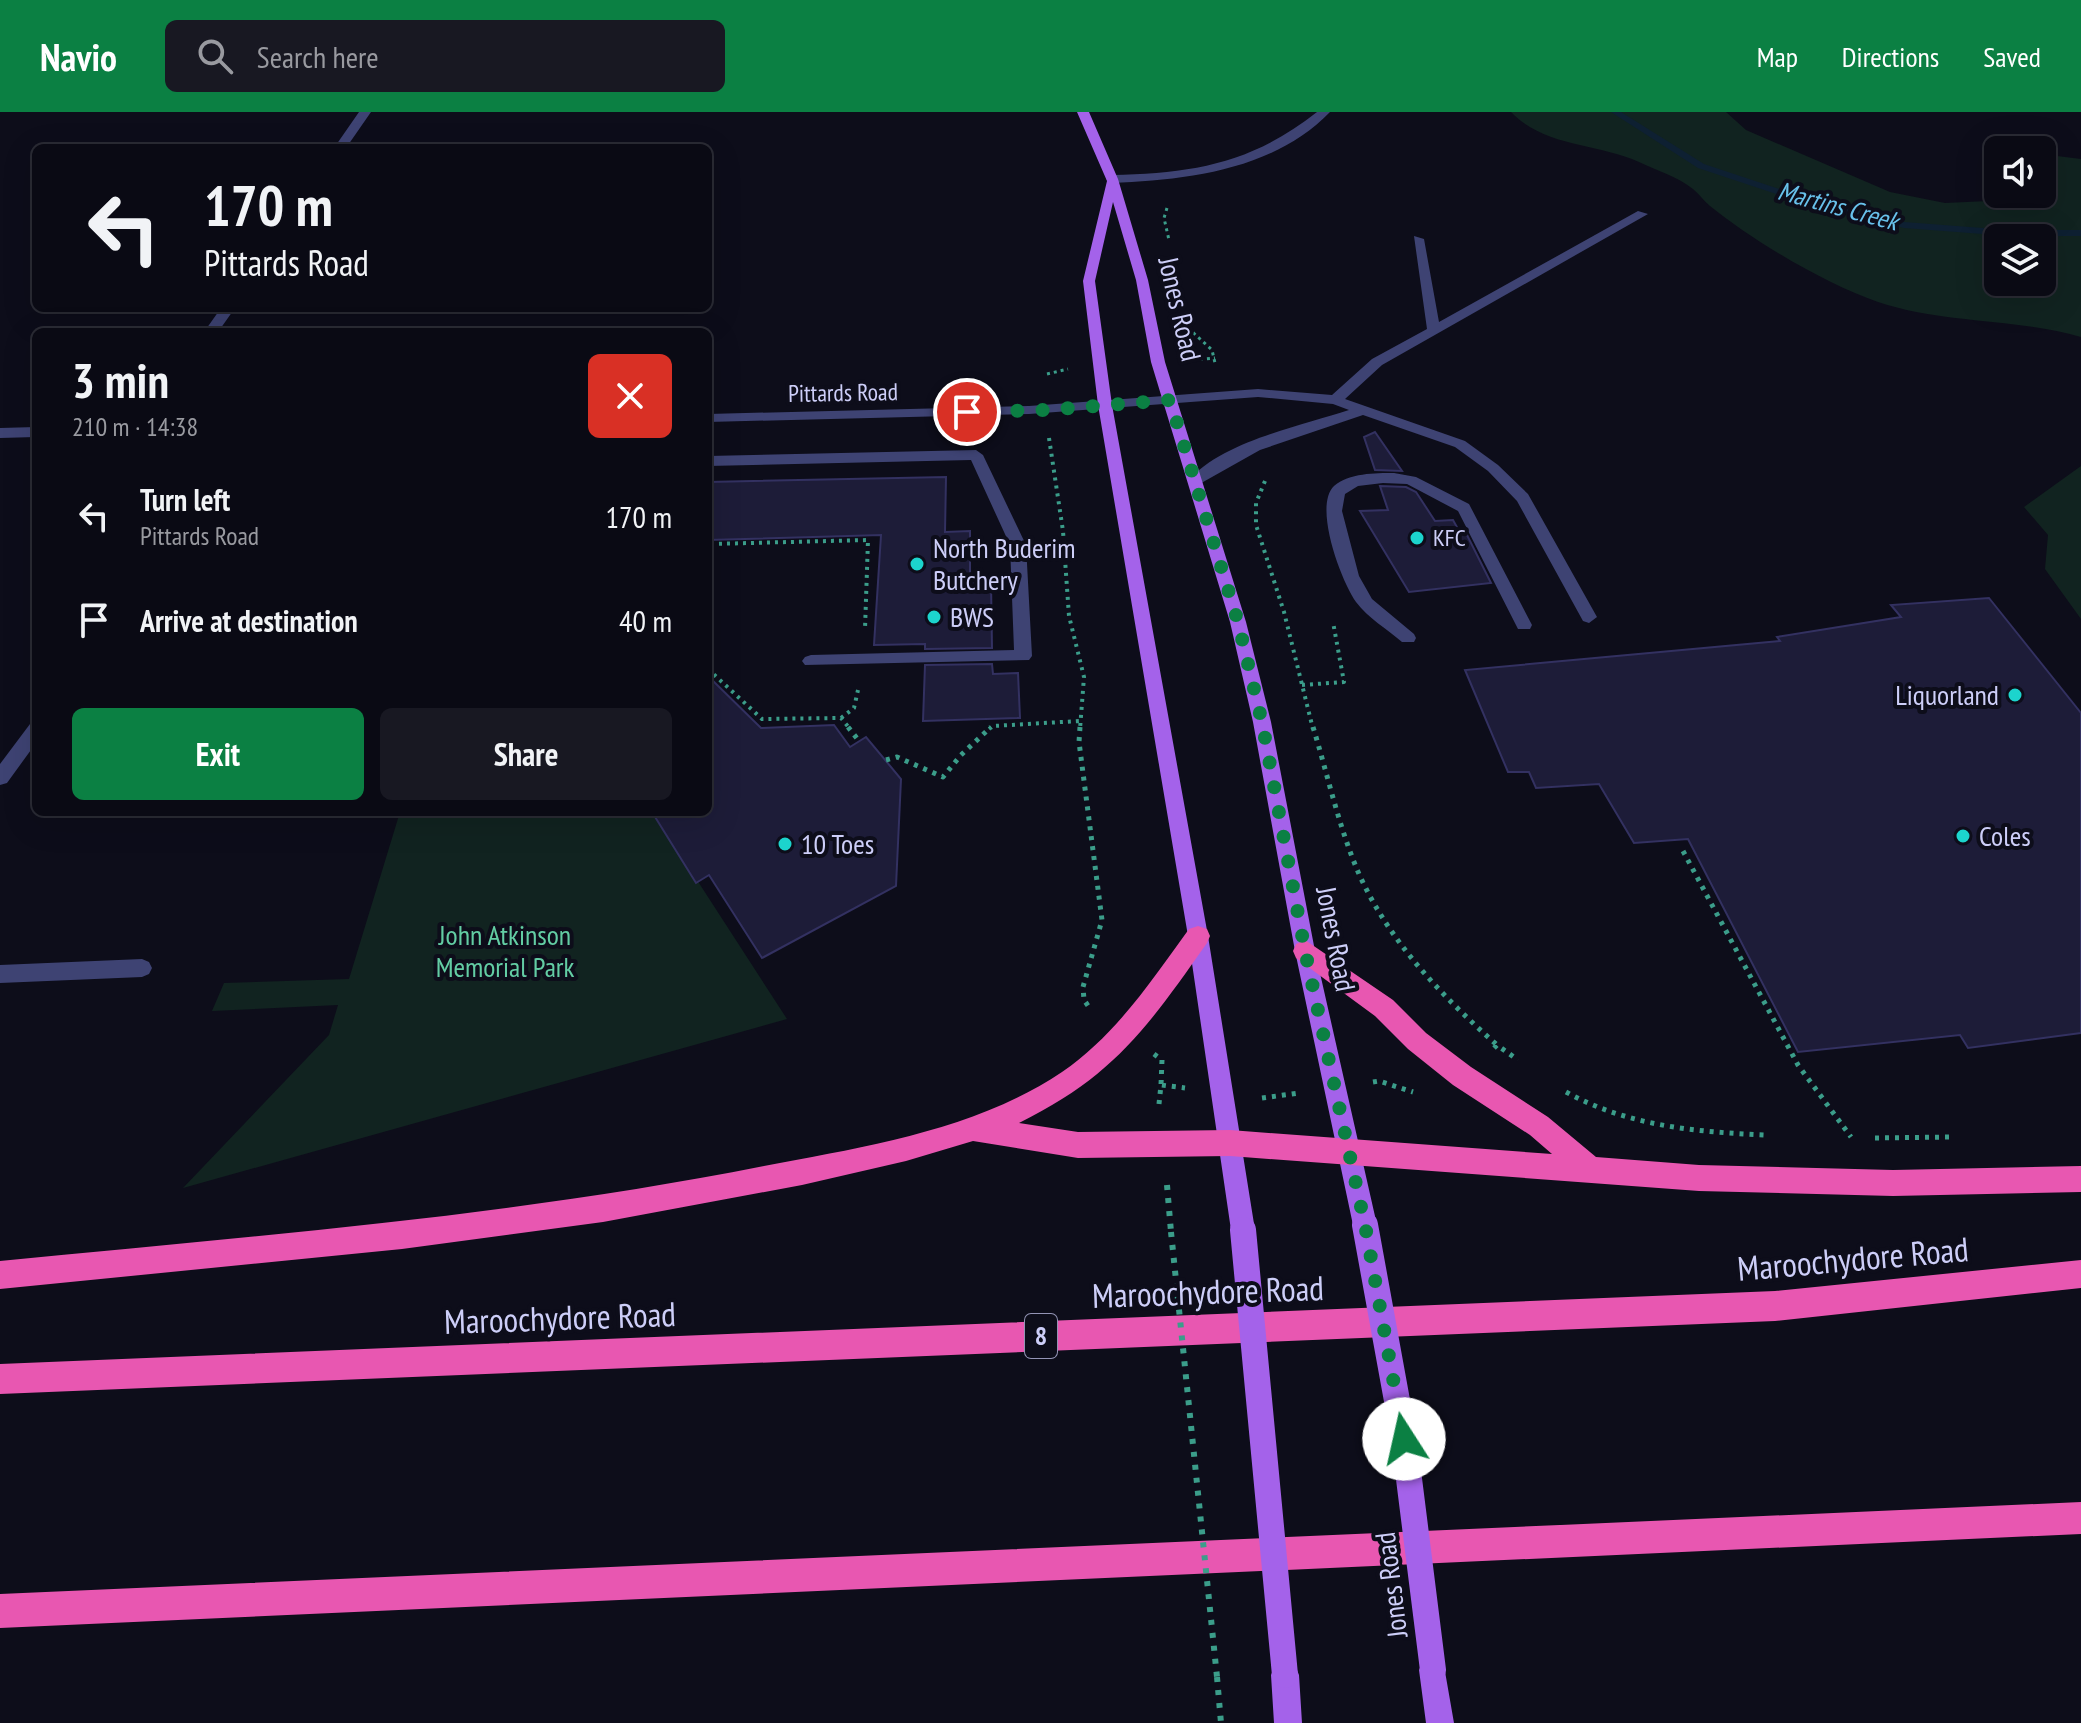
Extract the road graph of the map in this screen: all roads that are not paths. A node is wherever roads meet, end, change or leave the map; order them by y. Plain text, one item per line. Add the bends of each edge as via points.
1 (365, 112) edge
2 (1083, 112) edge
3 (1324, 112) edge
4 (343, 144) edge
5 (1112, 179) junction
6 (1642, 214) dead end
7 (1418, 239) dead end
8 (1434, 330) junction
9 (1170, 400) junction
10 (1335, 400) junction
11 (1105, 405) junction
12 (1366, 409) junction
13 (712, 418) edge
14 (32, 432) edge
15 (0, 433) edge
16 (712, 461) edge
17 (1196, 481) junction
18 (1589, 617) dead end
19 (1524, 625) dead end
20 (1408, 638) dead end
21 (811, 661) dead end
22 (32, 734) edge
23 (0, 778) edge
24 (1198, 936) junction
25 (1305, 951) junction
26 (142, 968) dead end
27 (0, 974) edge
28 (970, 1128) junction
29 (1230, 1143) junction
30 (1349, 1151) junction
31 (1591, 1170) junction
32 (2081, 1179) edge
33 (2081, 1274) edge
34 (0, 1275) edge
35 (0, 1379) edge
36 (2081, 1518) edge
37 (0, 1611) edge
38 (1288, 1723) edge
39 (1440, 1723) edge

1 - 4 street
2 - 5 main road, Jones Road
3 - 5 street via 1275,144 1190,174
5 - 9 main road, Jones Road
5 - 11 main road via 1089,281
6 - 8 street
7 - 8 street
8 - 10 street via 1377,362
9 - 10 street, Pittards Road via 1283,394
9 - 11 street, Pittards Road
9 - 17 main road, Jones Road
10 - 12 street, Pittards Road
11 - 13 street, Pittards Road
11 - 24 main road
12 - 17 street via 1247,449
12 - 18 street, Pittards Road via 1460,444 1493,468 1523,498
14 - 15 street
16 - 21 street via 976,455 1018,545 1023,656
17 - 25 main road, Jones Road via 1262,722
19 - 20 street via 1464,508 1411,480 1350,483 1339,489 1335,500 1341,554 1350,580 1362,599
22 - 23 street
24 - 28 highway via 1151,1002 1100,1060 1068,1083
24 - 29 main road
25 - 30 main road, Jones Road
25 - 31 highway
26 - 27 street
28 - 29 highway via 1078,1145
28 - 34 highway via 832,1165 602,1210
29 - 30 highway
29 - 38 main road, bridge via 1243,1230
30 - 31 highway
30 - 39 main road, Jones Road, bridge via 1404,1439
31 - 32 highway via 1864,1183
33 - 35 highway, Maroochydore Road / 8 via 1775,1306
36 - 37 highway

